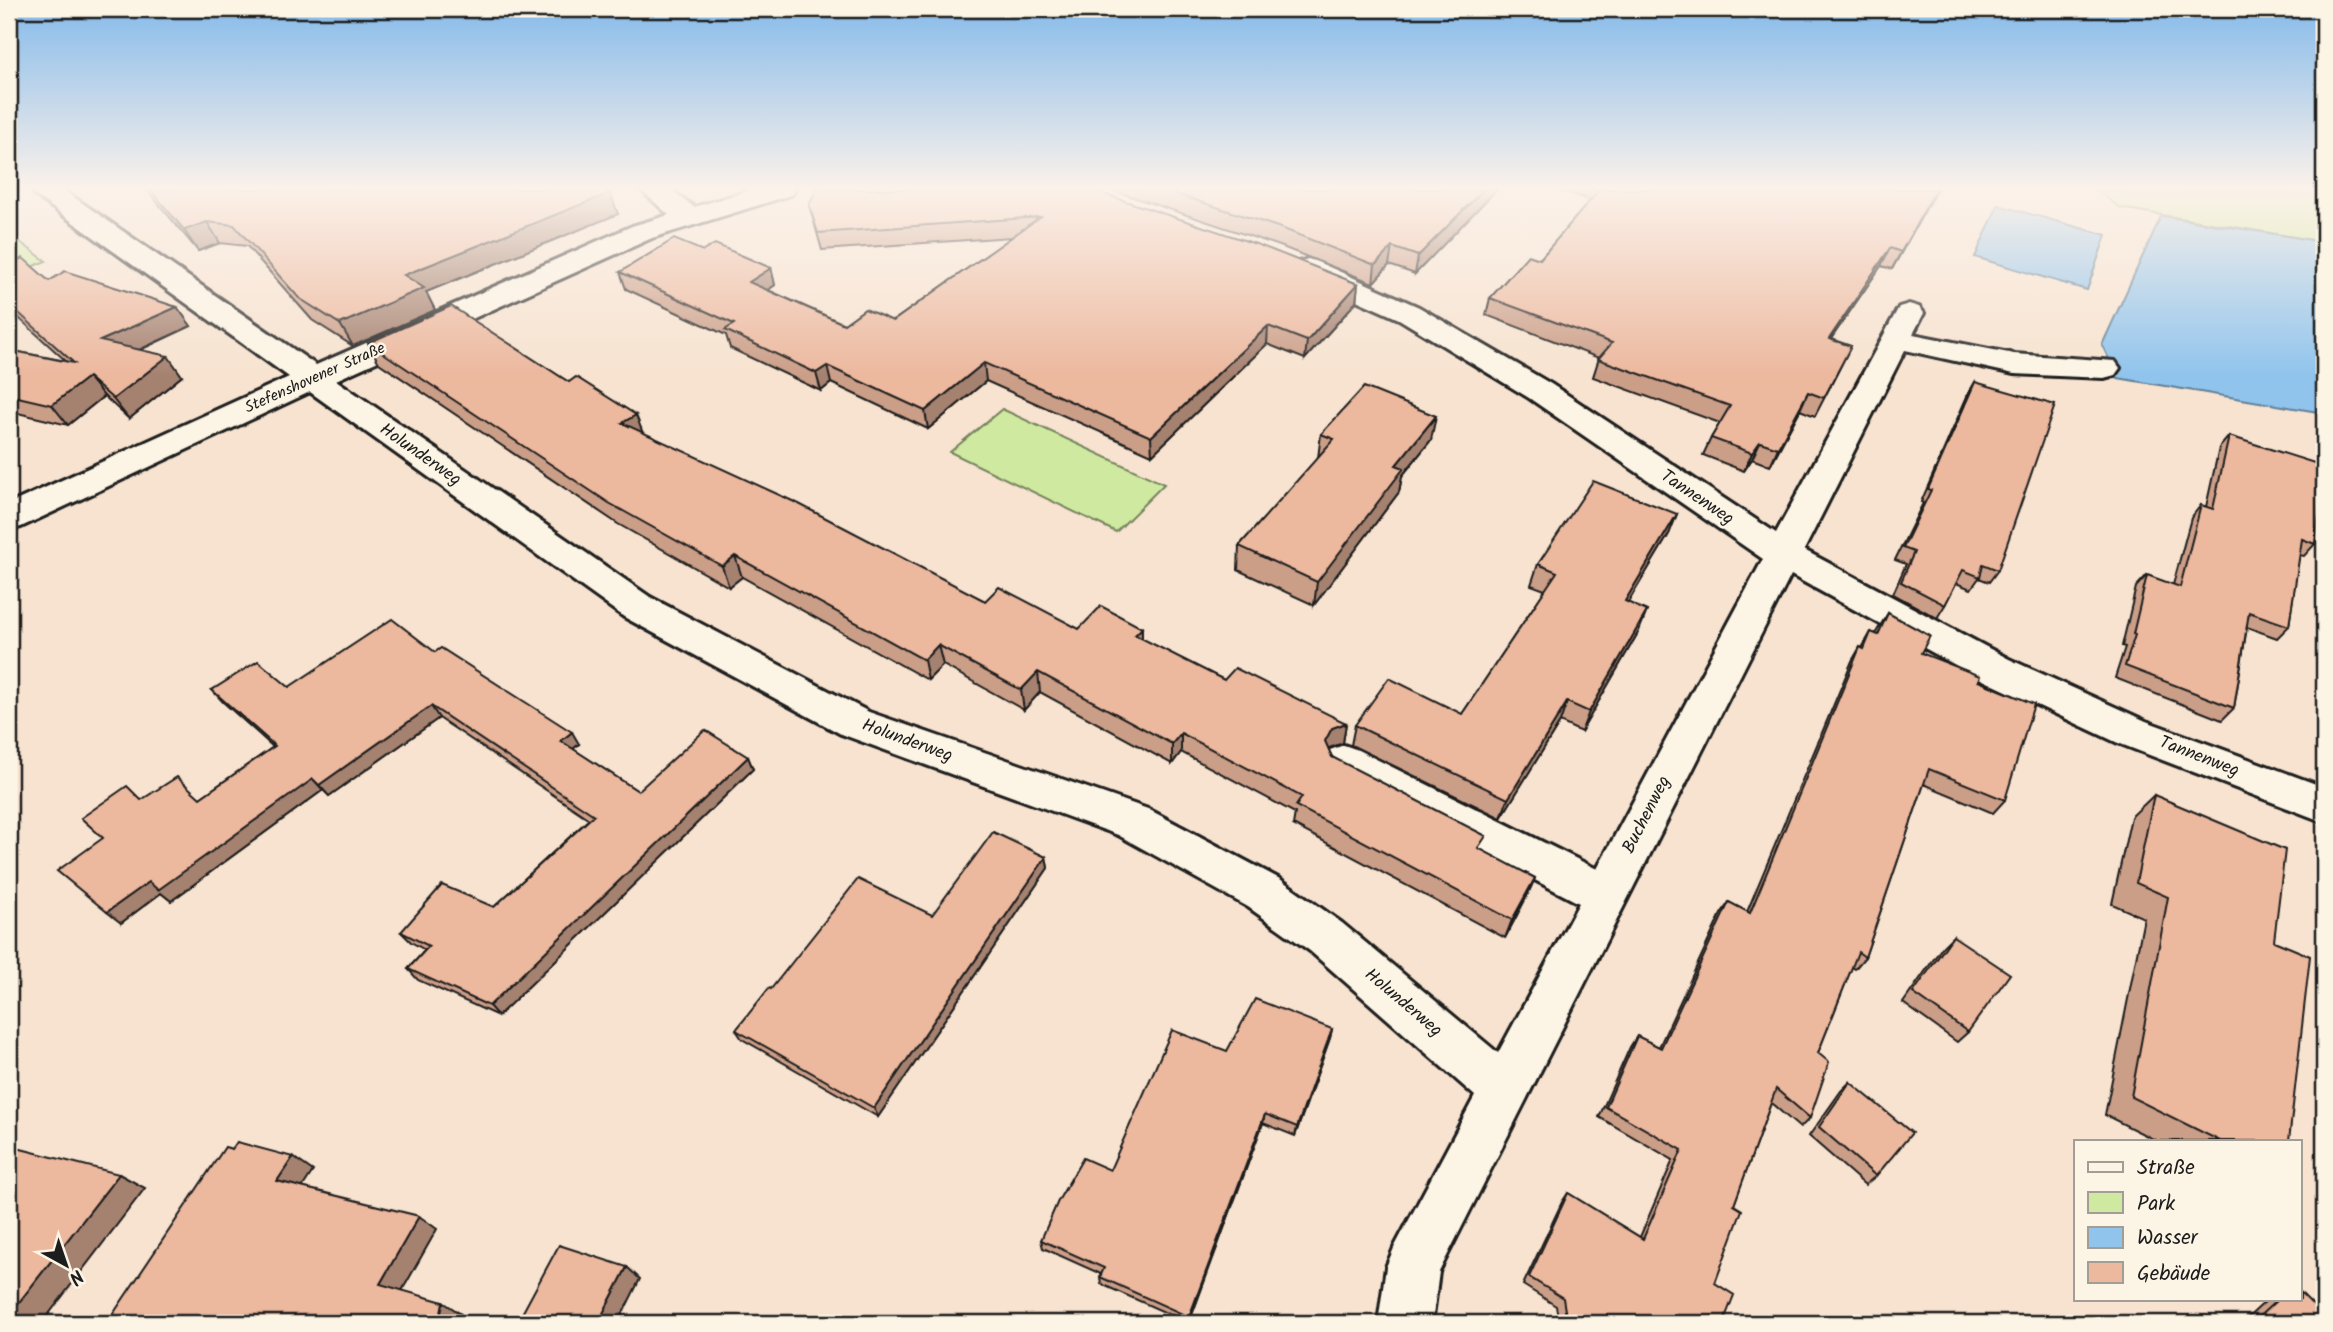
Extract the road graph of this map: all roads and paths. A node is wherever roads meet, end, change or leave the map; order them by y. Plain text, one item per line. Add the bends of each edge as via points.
1 (131, 251) edge
2 (601, 251) edge
3 (1282, 259) edge
4 (2104, 368) dead end
5 (311, 379) junction
6 (9, 518) edge
7 (1783, 555) junction
8 (1344, 762) edge
9 (2324, 804) edge
10 (1605, 895) junction
11 (1504, 1089) junction
12 (1405, 1323) edge

1 - 5 street, Holunderweg
2 - 5 street, Stefenshovener Straße
3 - 7 street, Tannenweg via 1409,313 1540,391
4 - 7 street, Buchenweg via 2014,364 1902,326
5 - 6 street, Stefenshovener Straße
5 - 11 street, Holunderweg via 637,607 855,723 1133,822 1264,892 1326,937
7 - 9 street, Tannenweg via 2008,675 2132,732
7 - 10 street, Buchenweg
8 - 10 street
10 - 11 street, Buchenweg
11 - 12 street, Buchenweg via 1413,1267

